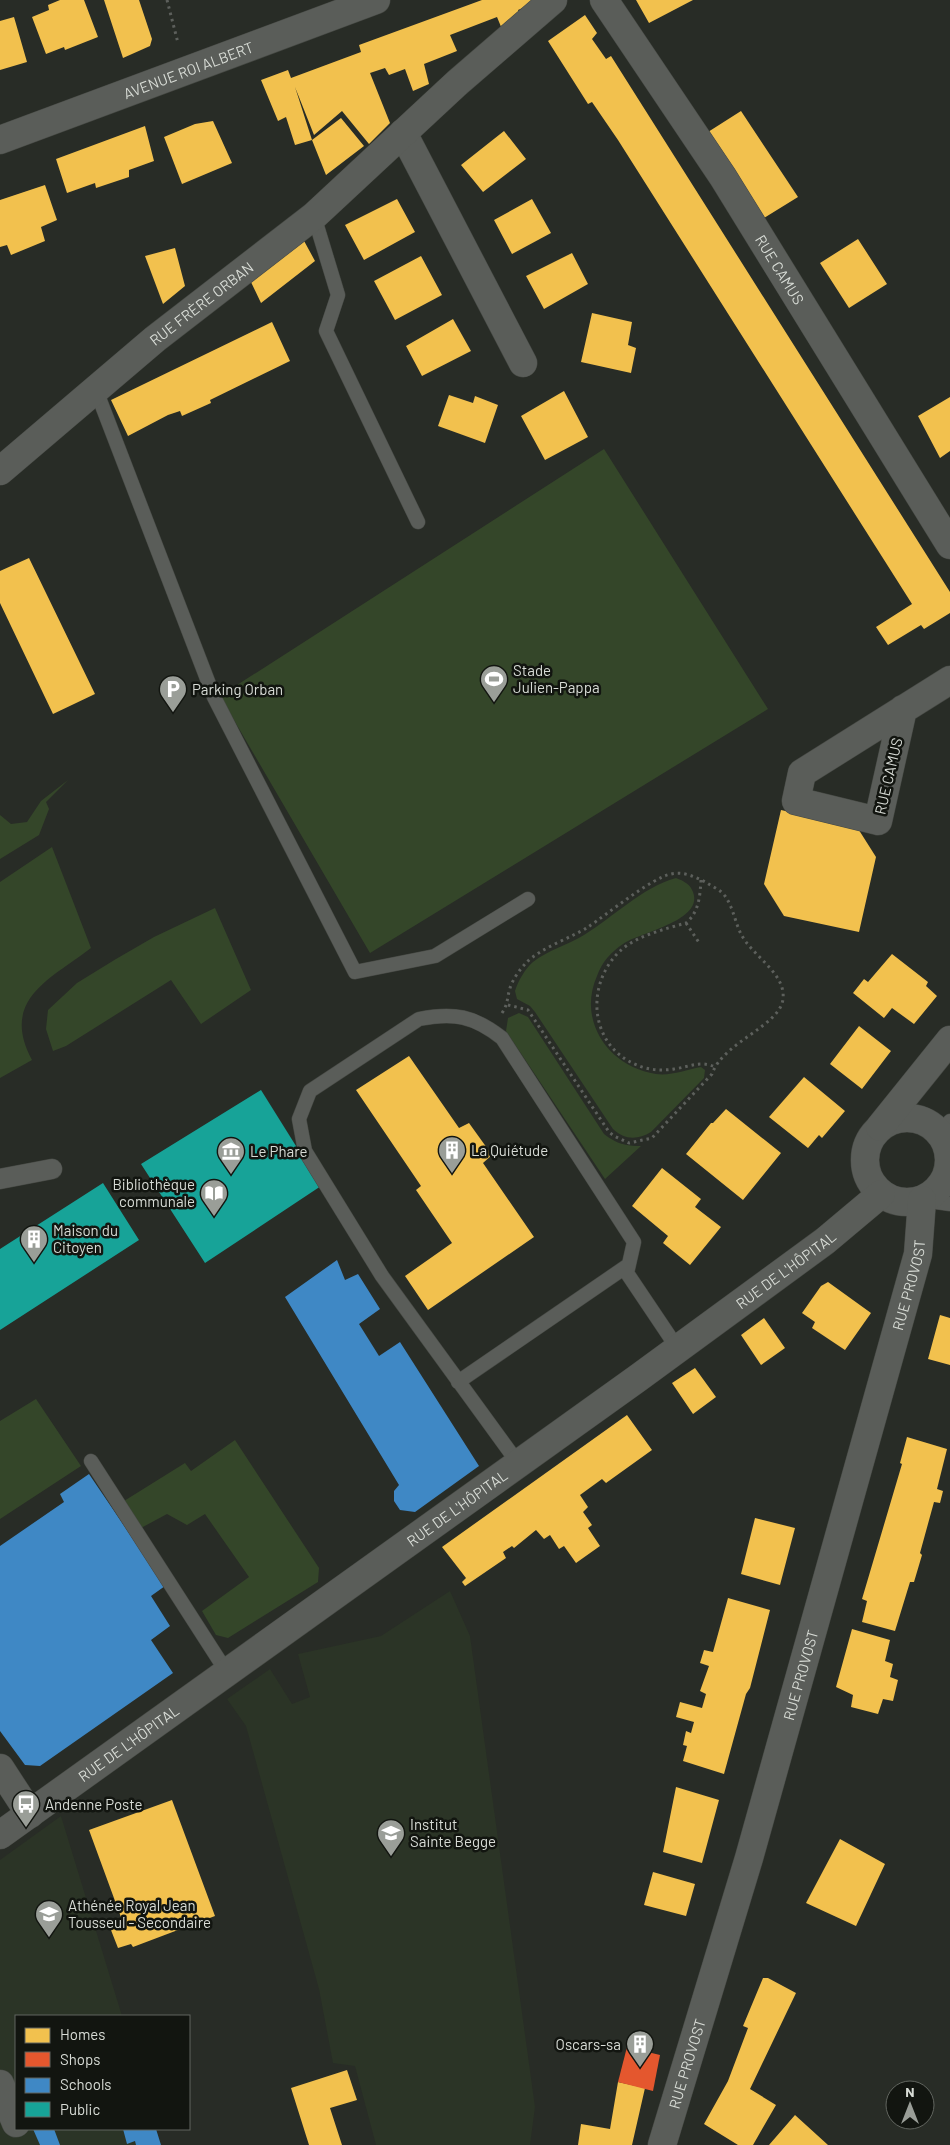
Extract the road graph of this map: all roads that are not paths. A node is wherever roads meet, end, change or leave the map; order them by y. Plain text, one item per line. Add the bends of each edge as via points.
1 (376, 0) edge
2 (553, 0) edge
3 (604, 0) edge
4 (403, 133) junction
5 (0, 140) edge
6 (314, 216) junction
7 (523, 363) dead end
8 (96, 390) junction
9 (0, 471) edge
10 (418, 522) dead end
11 (950, 545) edge
12 (950, 680) edge
13 (903, 709) junction
14 (528, 899) dead end
15 (943, 1048) edge
16 (879, 1128) junction
17 (943, 1130) edge
18 (52, 1169) dead end
19 (0, 1179) edge
20 (881, 1194) junction
21 (922, 1200) junction
22 (950, 1204) edge
23 (627, 1266) junction
24 (678, 1349) junction
25 (458, 1382) junction
26 (91, 1462) dead end
27 (518, 1463) junction
28 (228, 1674) junction
29 (0, 1768) edge
30 (30, 1814) junction
31 (0, 1835) edge
32 (0, 2084) edge
33 (15, 2121) edge
34 (18, 2130) edge
35 (25, 2145) edge
36 (662, 2145) edge

1 - 5 street, AVENUE ROI ALBERT
2 - 4 street, RUE FRÈRE ORBAN
3 - 11 street, RUE CAMUS via 722,177
4 - 6 street, RUE FRÈRE ORBAN
4 - 7 street
6 - 8 street, RUE FRÈRE ORBAN via 155,339
6 - 10 lane via 338,295 326,331
8 - 9 street, RUE FRÈRE ORBAN
8 - 14 lane via 214,697 355,972 435,956
12 - 13 street, RUE CAMUS
13 - 13 street, RUE CAMUS via 802,772 796,801 878,821
15 - 16 street
15 - 17 street via 928,1095
16 - 17 street via 907,1118 922,1120
16 - 20 street via 865,1154 865,1169
17 - 21 street via 949,1169 943,1183
18 - 19 street
20 - 21 street via 901,1202
20 - 24 street, RUE DE L'HÔPITAL via 824,1241
21 - 22 lane
21 - 36 street, RUE PROVOST via 918,1254 749,1858
23 - 24 lane via 627,1273
23 - 25 lane
23 - 25 lane via 634,1242 502,1038 487,1027 464,1017 439,1015 419,1019 310,1091 299,1119 305,1151 382,1276
24 - 27 street, RUE DE L'HÔPITAL
25 - 27 lane
26 - 28 lane
27 - 28 street, RUE DE L'HÔPITAL
28 - 30 street, RUE DE L'HÔPITAL
29 - 30 street
30 - 31 street, RUE DE L'HÔPITAL
32 - 33 street
34 - 35 street

